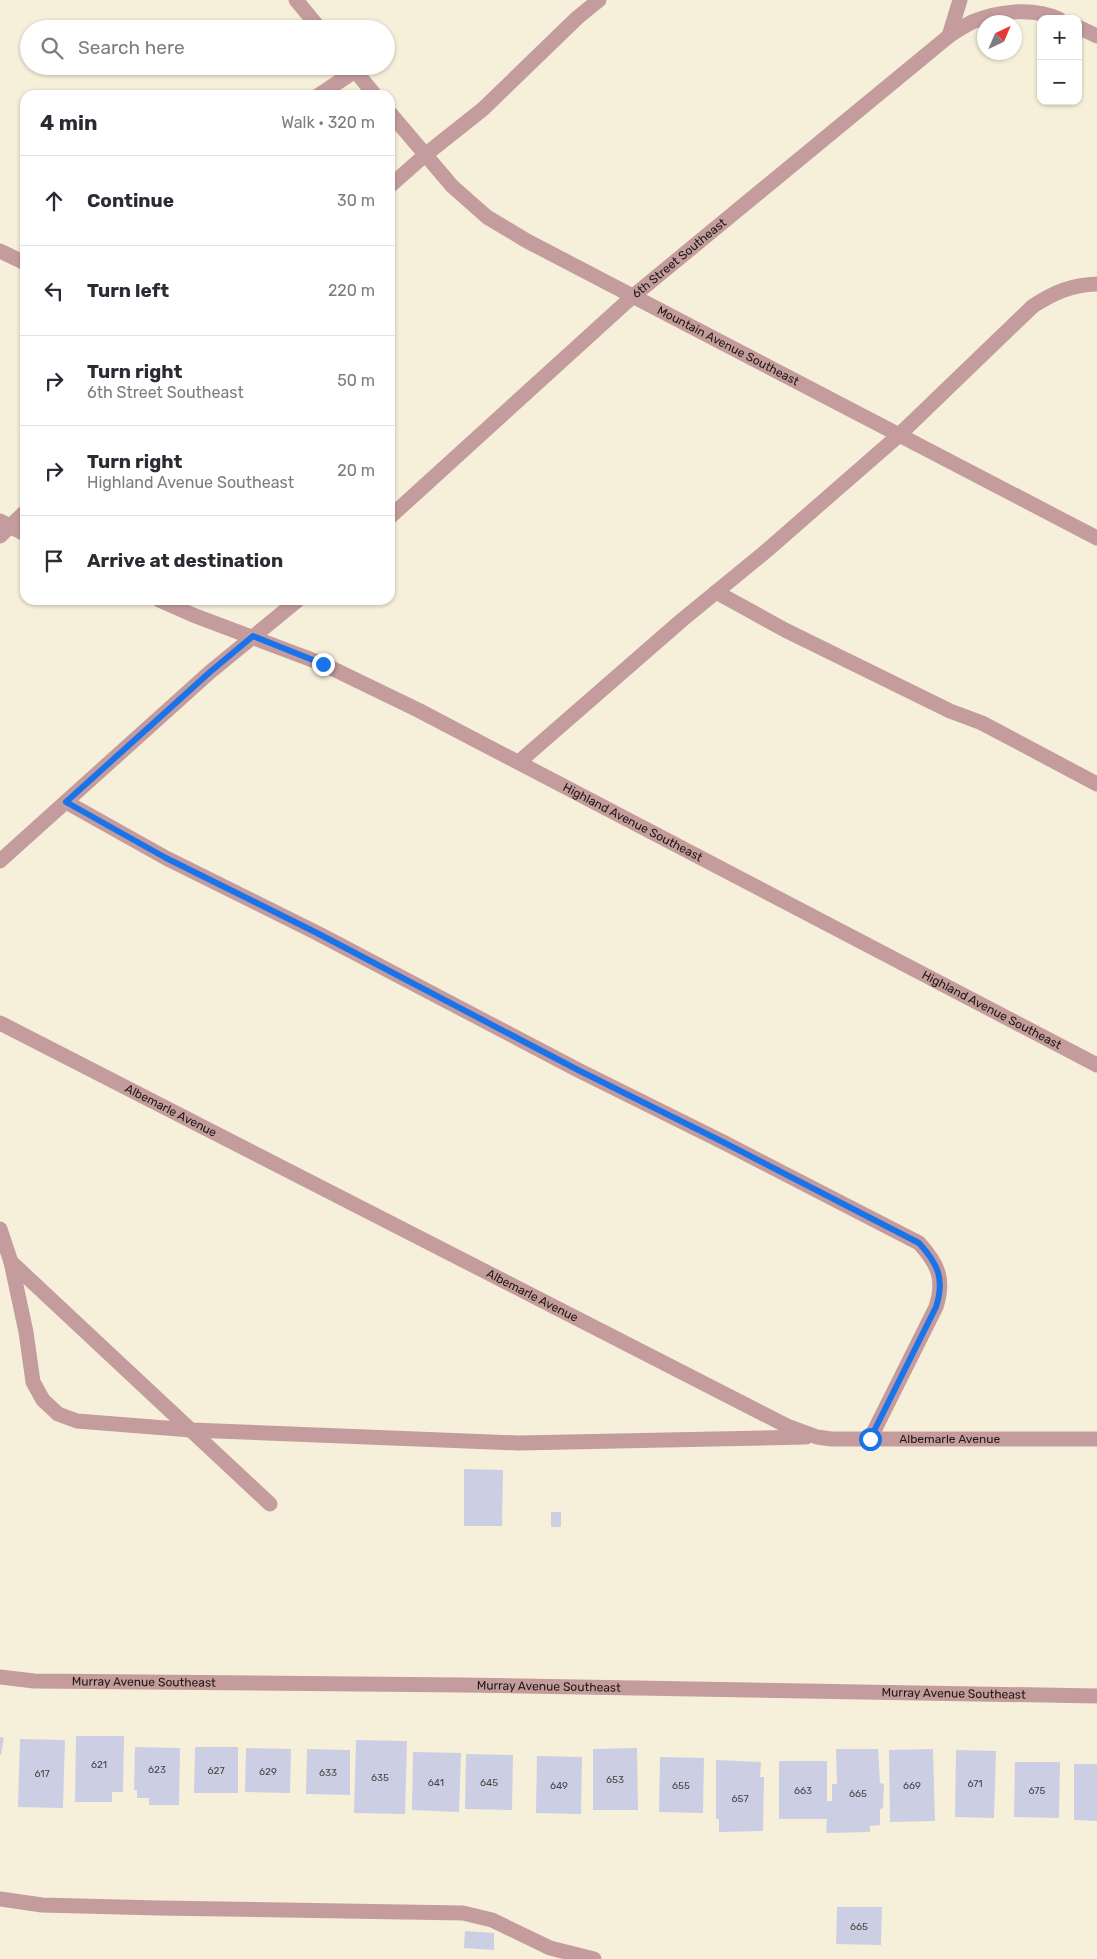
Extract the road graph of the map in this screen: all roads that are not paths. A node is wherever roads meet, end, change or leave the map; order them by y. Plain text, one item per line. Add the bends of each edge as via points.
1 (296, 0) edge
2 (599, 0) edge
3 (960, 0) edge
4 (1046, 15) edge
5 (313, 20) edge
6 (1082, 29) edge
7 (948, 36) junction
8 (1097, 36) edge
9 (345, 75) edge
10 (358, 75) edge
11 (326, 90) edge
12 (371, 90) edge
13 (395, 119) edge
14 (425, 155) junction
15 (395, 182) edge
16 (0, 251) edge
17 (20, 261) edge
18 (1097, 284) edge
19 (632, 297) junction
20 (898, 436) junction
21 (395, 512) edge
22 (20, 516) edge
23 (4, 528) edge
24 (20, 533) edge
25 (1097, 538) edge
26 (716, 592) junction
27 (170, 605) edge
28 (292, 605) edge
29 (253, 636) junction
30 (519, 762) junction
31 (1097, 784) edge
32 (66, 802) junction
33 (0, 861) edge
34 (0, 1023) edge
35 (1097, 1065) edge
36 (0, 1229) edge
37 (11, 1262) junction
38 (191, 1430) junction
39 (817, 1437) junction
40 (870, 1439) junction
41 (1097, 1440) edge
42 (270, 1504) dead end
43 (0, 1677) edge
44 (1097, 1696) edge
45 (0, 1899) edge
46 (594, 1959) edge

1 - 5 street
2 - 14 street via 483,110
3 - 7 street
4 - 7 street, 6th Street Southeast via 1002,13 972,22
6 - 8 street
7 - 19 street, 6th Street Southeast
9 - 11 street
10 - 12 street
13 - 14 street, Mountain Avenue Southeast
14 - 15 street
14 - 19 street, Mountain Avenue Southeast via 452,186 487,216
16 - 17 street
18 - 20 street via 1078,284 1033,306
19 - 20 street, Mountain Avenue Southeast
19 - 21 street, 6th Street Southeast
20 - 25 street, Mountain Avenue Southeast
20 - 26 street
22 - 23 street
23 - 24 street
26 - 30 street
26 - 31 street via 785,630 950,712 982,723
27 - 29 street, Highland Avenue Southeast
28 - 29 street
29 - 30 street, Highland Avenue Southeast via 323,664
29 - 32 street
30 - 35 street, Highland Avenue Southeast
32 - 33 street
32 - 40 street via 166,858 919,1243 932,1258 940,1276 940,1296
34 - 39 street, Albemarle Avenue via 787,1426
36 - 37 street
37 - 38 street
37 - 38 street via 33,1382 42,1400 58,1414 77,1421
38 - 39 street via 519,1443
38 - 42 street
39 - 40 street, Albemarle Avenue
40 - 41 street, Albemarle Avenue
43 - 44 street, Murray Avenue Southeast via 34,1681
45 - 46 street via 150,1908 463,1913 492,1920 550,1948

